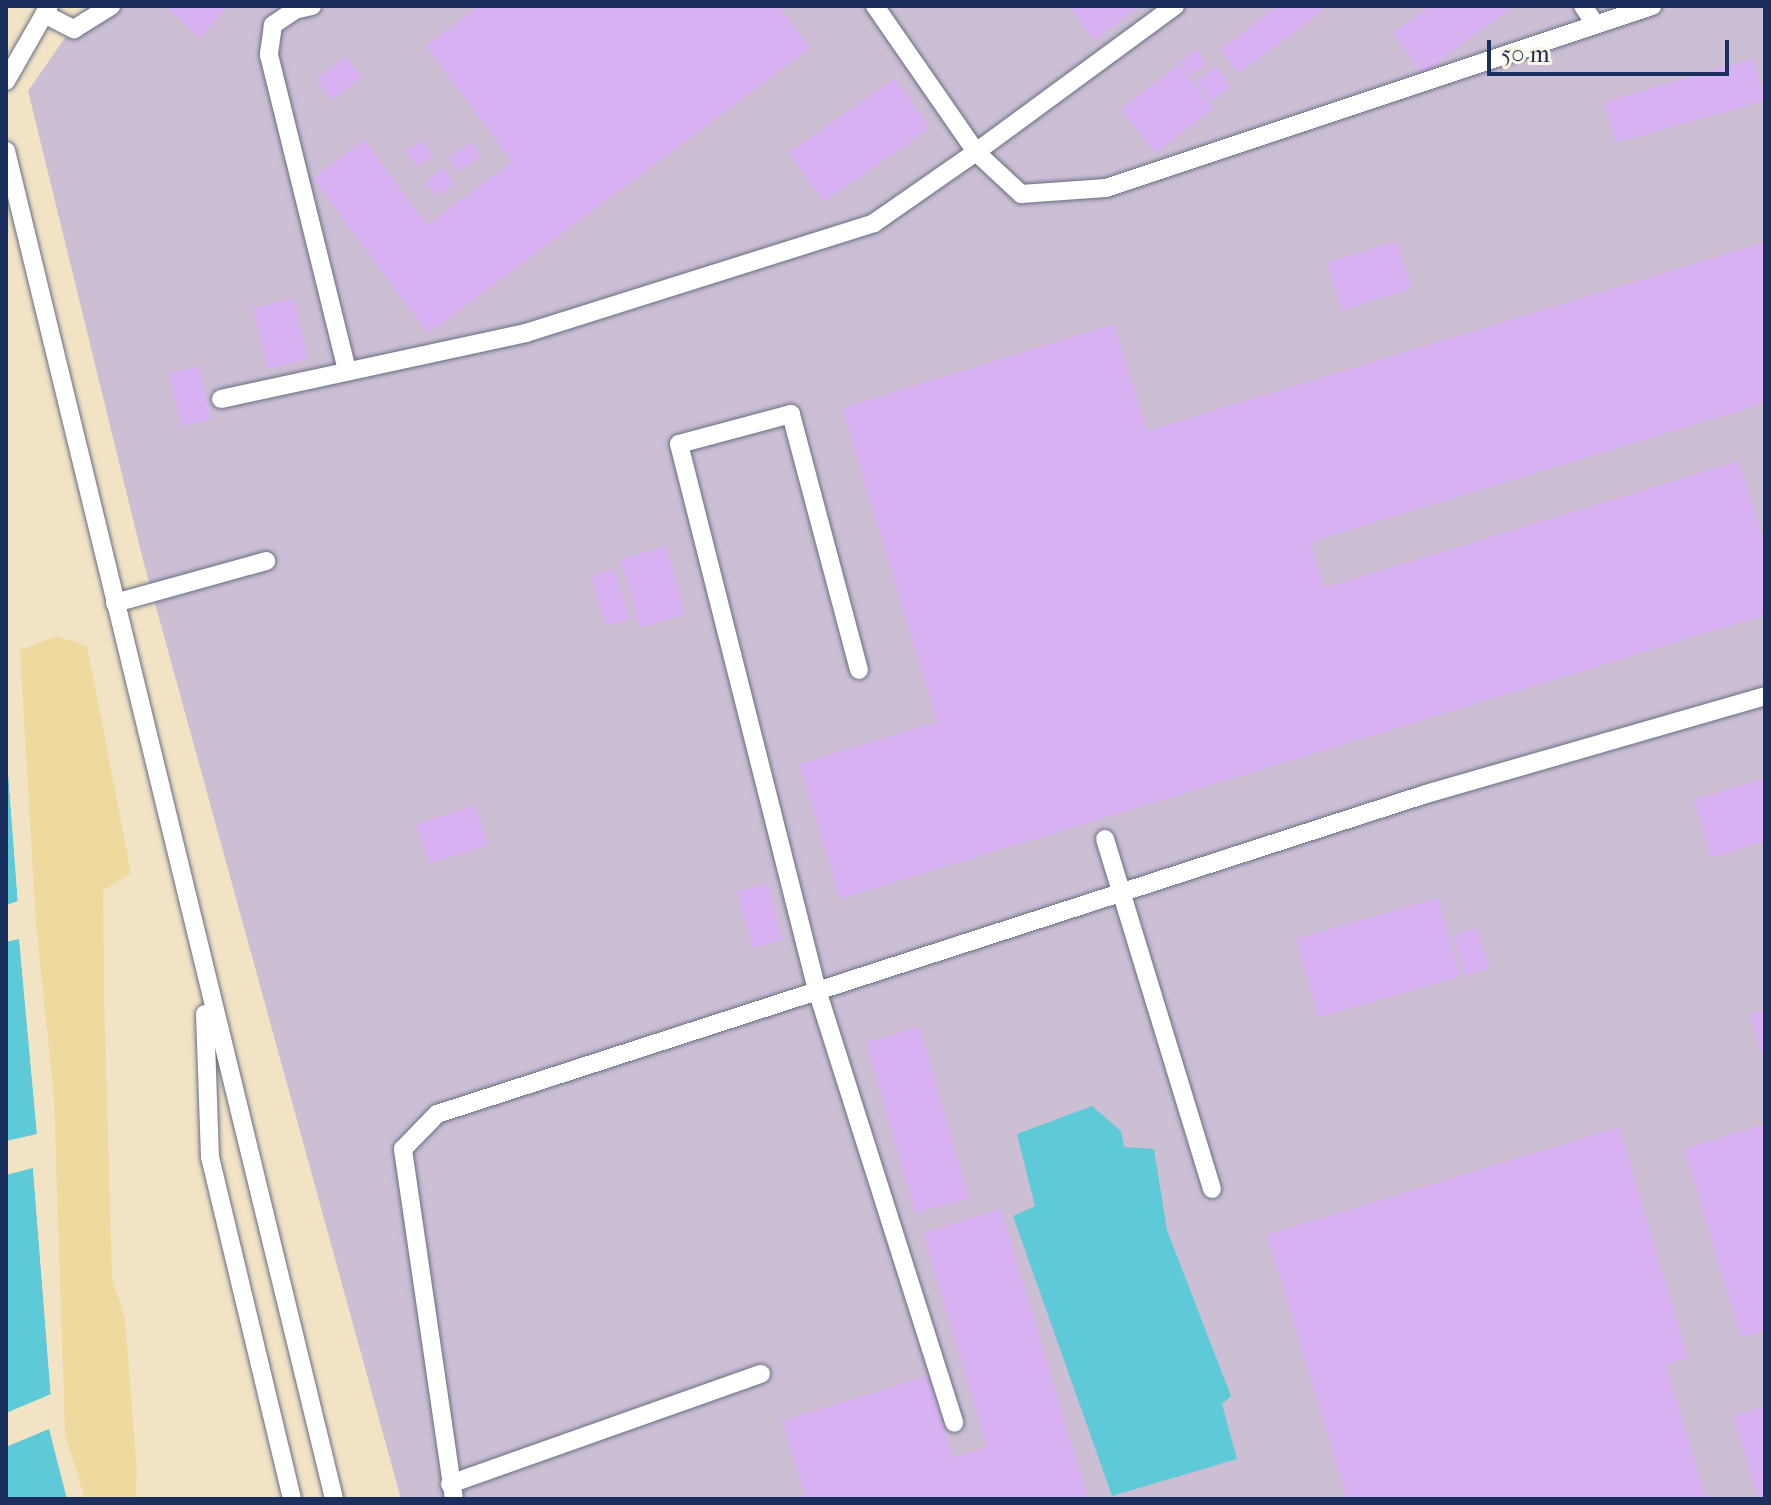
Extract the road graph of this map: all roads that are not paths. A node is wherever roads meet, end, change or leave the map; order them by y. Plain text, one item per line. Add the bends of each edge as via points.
1 (111, 6) edge
2 (875, 6) edge
3 (1175, 6) edge
4 (1583, 6) edge
5 (1652, 6) edge
6 (300, 7) edge
7 (47, 10) edge
8 (1595, 24) junction
9 (6, 81) edge
10 (6, 151) edge
11 (976, 152) junction
12 (347, 371) junction
13 (221, 399) dead end
14 (266, 561) dead end
15 (115, 603) junction
16 (859, 670) dead end
17 (1765, 696) edge
18 (1105, 839) dead end
19 (1119, 893) junction
20 (204, 975) junction
21 (817, 990) junction
22 (1212, 1189) dead end
23 (761, 1374) dead end
24 (954, 1423) dead end
25 (452, 1491) edge
26 (292, 1499) edge
27 (334, 1499) edge

1 - 7 lane via 74,29
2 - 11 lane
3 - 11 lane
4 - 8 lane
5 - 8 lane
6 - 12 lane via 273,25 269,55
7 - 9 lane
8 - 11 lane via 1106,188 1021,194
10 - 15 lane
11 - 12 lane via 874,223 526,333
12 - 13 lane
14 - 15 lane
15 - 20 lane
16 - 21 lane via 791,414 679,444
17 - 19 lane via 1426,794
18 - 19 lane
19 - 21 lane
19 - 22 lane
20 - 26 lane via 210,1157
20 - 27 lane
21 - 24 lane
21 - 25 lane via 437,1114 403,1149
23 - 25 lane

